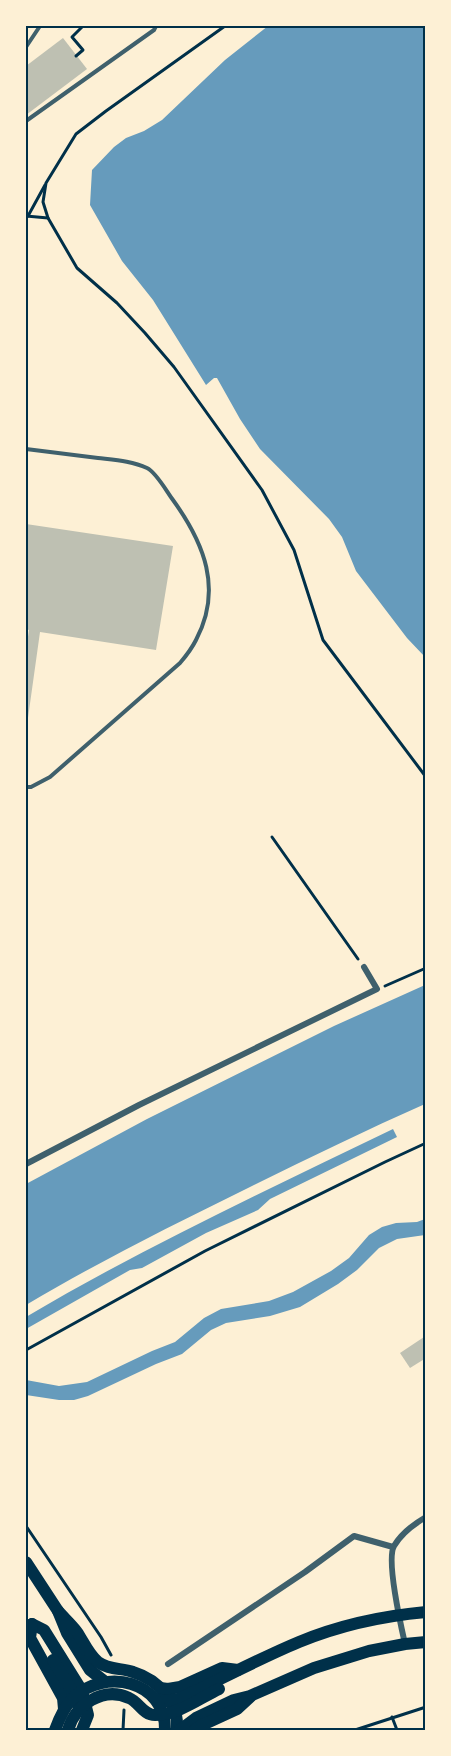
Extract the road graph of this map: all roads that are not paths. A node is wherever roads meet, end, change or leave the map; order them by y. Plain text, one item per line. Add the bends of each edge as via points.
1 (40, 26) edge
2 (156, 26) edge
3 (26, 46) edge
4 (26, 121) edge
5 (26, 449) edge
6 (26, 787) edge
7 (364, 967) road end
8 (26, 1164) edge
9 (426, 1517) edge
10 (393, 1547) junction
11 (26, 1562) edge
12 (58, 1611) junction
13 (26, 1612) edge
14 (426, 1612) edge
15 (399, 1615) junction
16 (32, 1624) junction
17 (426, 1642) edge
18 (405, 1644) junction
19 (168, 1664) dead end
20 (240, 1670) junction
21 (104, 1681) junction
22 (158, 1693) junction
23 (78, 1694) junction
24 (250, 1696) junction
25 (173, 1706) junction
26 (76, 1708) junction
27 (162, 1714) junction
28 (56, 1731) edge
29 (68, 1731) edge
30 (82, 1731) edge
31 (165, 1731) edge
32 (179, 1731) edge
33 (195, 1731) edge

1 - 3 lane
2 - 4 lane
5 - 6 lane via 132,462 150,469 199,541 209,581 202,627 180,663 50,777
7 - 8 street via 377,989
9 - 10 street
10 - 15 street via 392,1573
10 - 19 street via 354,1536
11 - 12 main road
12 - 21 main road via 90,1670
12 - 22 main road via 97,1662 142,1675
13 - 16 main road
14 - 15 main road
15 - 18 street
15 - 20 main road via 364,1621 300,1641
16 - 23 main road via 44,1630
16 - 26 main road via 30,1638 63,1698
17 - 18 main road
18 - 24 main road via 314,1668
20 - 22 main road via 222,1668
20 - 25 main road via 178,1699
21 - 22 main road via 119,1681
21 - 23 main road
22 - 25 main road
22 - 27 main road
23 - 26 main road
23 - 26 main road
24 - 32 main road via 196,1718
24 - 33 main road via 237,1709
25 - 27 main road
25 - 32 main road
26 - 27 main road via 105,1695 121,1695 134,1700 148,1714
26 - 28 main road
26 - 29 main road
26 - 30 main road via 88,1715
27 - 31 main road

